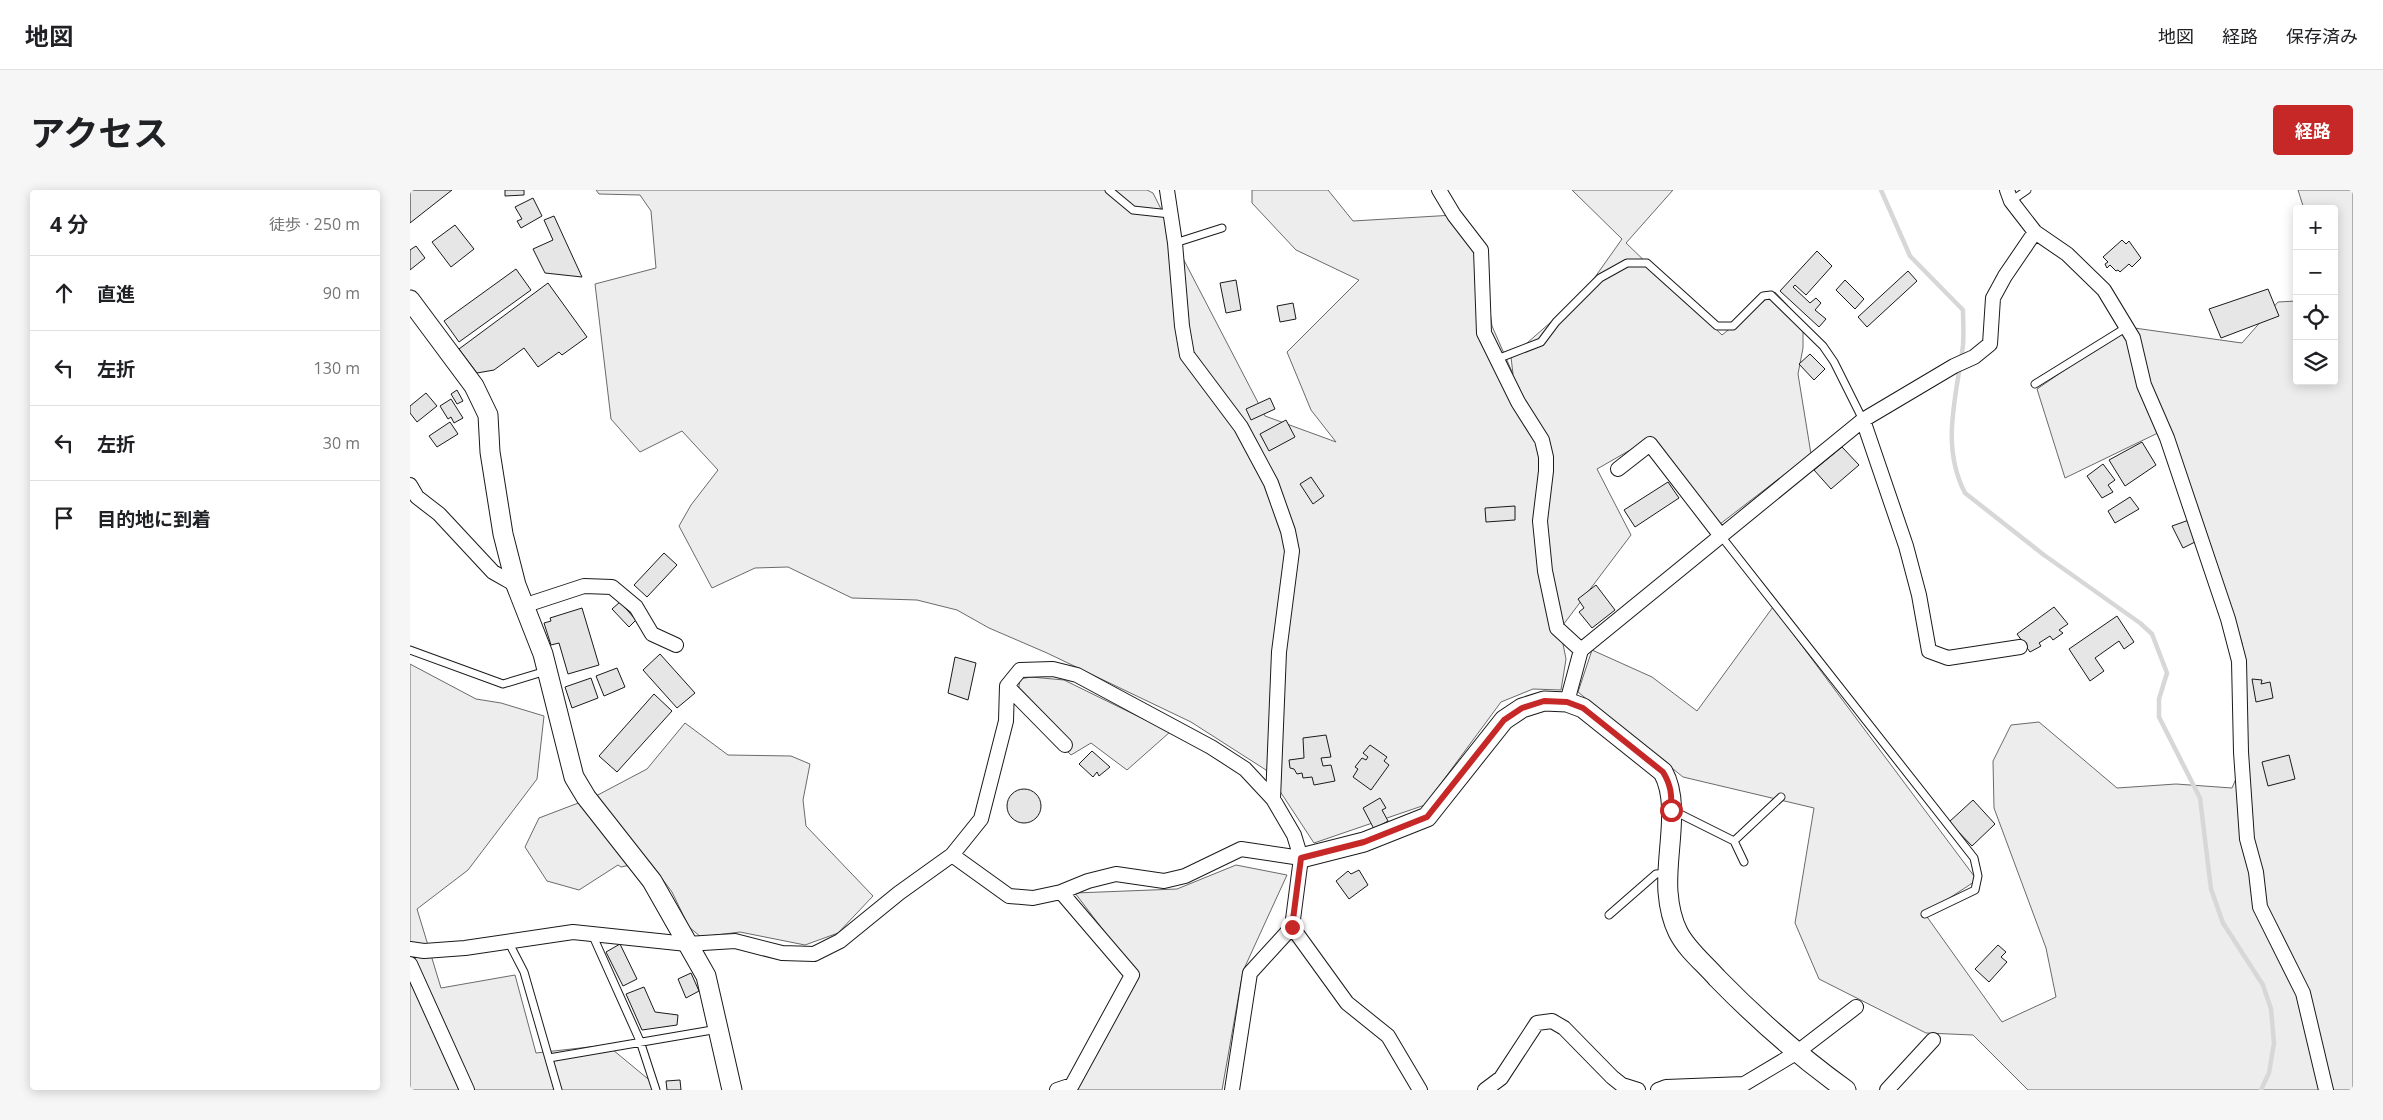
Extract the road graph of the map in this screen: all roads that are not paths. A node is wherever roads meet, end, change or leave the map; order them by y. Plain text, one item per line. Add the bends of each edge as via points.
1 (1109, 190) edge
2 (1167, 190) edge
3 (1439, 190) edge
4 (2027, 190) edge
5 (2009, 195) edge
6 (1170, 214) junction
7 (1222, 228) dead end
8 (2035, 232) junction
9 (1175, 243) junction
10 (410, 300) edge
11 (2127, 327) junction
12 (1497, 358) junction
13 (2035, 384) dead end
14 (1863, 420) junction
15 (1618, 469) dead end
16 (410, 485) edge
17 (1721, 536) junction
18 (516, 585) junction
19 (523, 606) junction
20 (676, 645) dead end
21 (2020, 647) dead end
22 (410, 650) edge
23 (1581, 650) junction
24 (547, 671) junction
25 (1006, 686) junction
26 (1567, 702) junction
27 (1065, 745) dead end
28 (1780, 796) dead end
29 (1273, 799) junction
30 (1671, 810) junction
31 (1734, 841) junction
32 (952, 855) junction
33 (1301, 858) junction
34 (1744, 862) dead end
35 (1667, 873) junction
36 (1061, 892) junction
37 (1925, 914) dead end
38 (1609, 915) dead end
39 (1292, 927) junction
40 (592, 934) junction
41 (508, 941) junction
42 (687, 944) junction
43 (410, 949) edge
44 (410, 964) edge
45 (1856, 1007) dead end
46 (720, 1029) junction
47 (1932, 1040) dead end
48 (640, 1041) junction
49 (1796, 1053) junction
50 (549, 1058) junction
51 (467, 1090) edge
52 (558, 1090) edge
53 (656, 1090) edge
54 (732, 1090) edge
55 (1057, 1090) edge
56 (1232, 1090) edge
57 (1420, 1090) edge
58 (1485, 1090) edge
59 (1638, 1090) edge
60 (1658, 1090) edge
61 (1846, 1090) edge
62 (1888, 1090) edge
63 (2326, 1090) edge

1 - 6 lane via 1133,210
2 - 6 street
3 - 12 street via 1481,250 1484,333
4 - 5 lane
5 - 8 street
6 - 9 street
7 - 9 lane
8 - 11 street via 2067,254 2104,290
8 - 14 street via 1993,298 1990,344 1974,357
9 - 29 street via 1187,355 1241,427 1271,483 1292,551 1279,652
10 - 18 street via 474,386 488,415 490,452 503,534
11 - 13 lane
11 - 63 street via 2134,338 2144,385 2167,438 2207,555 2239,661 2247,839 2256,872 2260,907 2303,993
12 - 14 lane via 1541,342 1556,322 1600,278 1627,263 1647,263 1717,326 1733,326 1764,296 1771,295 1823,346
12 - 23 street via 1518,402 1542,440 1546,471 1540,521 1545,571 1557,628
14 - 17 street
14 - 21 street via 1906,546 1929,651 1948,658
15 - 17 street via 1650,444
16 - 18 street via 417,497 439,514 493,572
17 - 23 street
17 - 37 lane via 1974,858 1978,876 1975,890
18 - 19 street
19 - 20 street via 584,586 612,588 636,607 652,634
19 - 24 street
22 - 24 lane via 502,684
23 - 26 street
24 - 42 street via 574,777 652,881
25 - 27 street
25 - 29 street via 1020,670 1054,669 1077,675 1211,747 1244,769
25 - 32 street via 1006,720 981,819
26 - 30 street via 1583,708 1663,772 1672,796
26 - 33 street via 1544,701 1522,708 1504,720 1427,817 1364,842
28 - 31 lane
29 - 33 street via 1294,835
30 - 31 lane
30 - 35 street
31 - 34 lane
32 - 36 street via 1008,896 1033,898
32 - 42 street via 840,941 814,954 782,953 735,941
33 - 36 street via 1241,849 1185,876 1164,881 1116,874
33 - 39 street
35 - 38 lane via 1656,874
35 - 49 street via 1670,910 1690,949
36 - 55 street via 1132,975 1072,1084
39 - 56 street via 1250,973
39 - 57 street via 1347,1004 1388,1036
40 - 41 street via 573,932
40 - 42 street
40 - 48 lane
41 - 43 street via 465,948
41 - 50 lane via 524,972
42 - 46 street via 706,976
44 - 51 street
45 - 49 street
46 - 48 lane
46 - 54 street
47 - 62 street
48 - 50 lane
48 - 53 lane
49 - 60 street via 1744,1084
49 - 61 street
50 - 52 lane
58 - 59 street via 1501,1078 1537,1023 1552,1021 1564,1028 1612,1077 1622,1085

